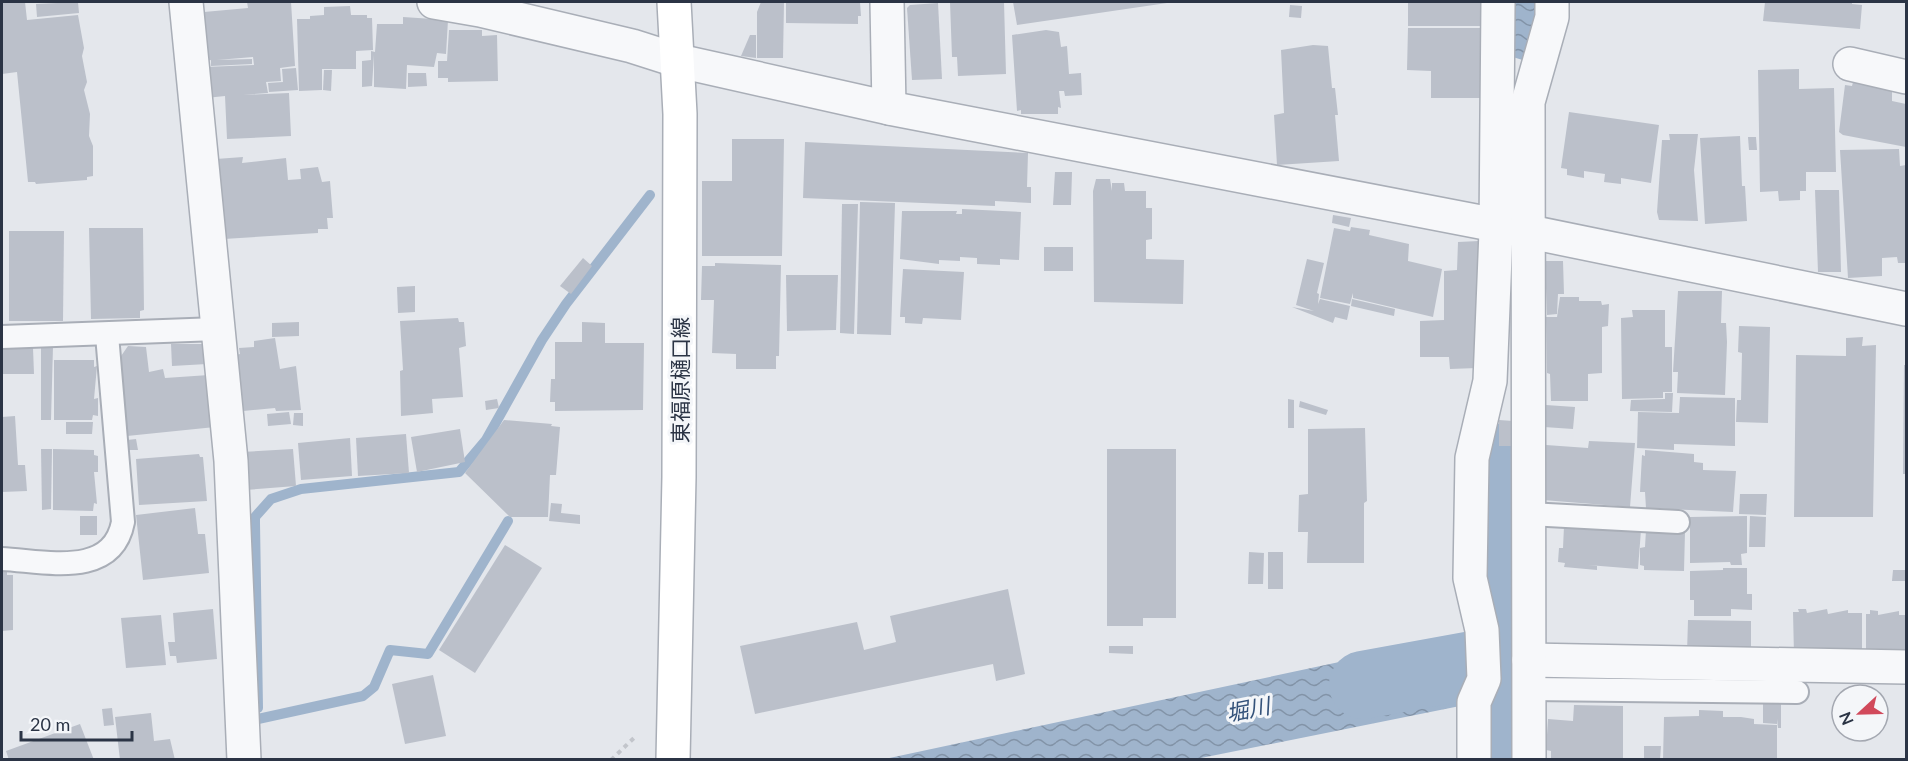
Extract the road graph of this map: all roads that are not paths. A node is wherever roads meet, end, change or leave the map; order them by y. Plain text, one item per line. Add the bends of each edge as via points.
1 (186, 2) edge
2 (434, 2) edge
3 (674, 2) edge
4 (887, 2) edge
5 (1498, 2) edge
6 (1552, 2) edge
7 (679, 61) junction
8 (1850, 64) dead end
9 (1906, 77) edge
10 (889, 108) junction
11 (1496, 225) junction
12 (1528, 231) junction
13 (1906, 309) edge
14 (217, 329) junction
15 (107, 335) junction
16 (2, 337) edge
17 (1529, 514) junction
18 (1678, 522) dead end
19 (2, 559) edge
20 (1906, 667) edge
21 (1530, 674) junction
22 (1797, 692) dead end
23 (244, 759) edge
24 (673, 759) edge
25 (1474, 759) edge
26 (1529, 759) edge

1 - 14 street
2 - 7 street via 632,46
3 - 7 main road, 東福原樋口線
4 - 10 street
5 - 11 street
6 - 12 street via 1552,17 1528,102
7 - 10 street
7 - 24 main road, 東福原樋口線 via 679,477
8 - 9 street
10 - 11 street
11 - 12 street
11 - 25 street via 1490,381 1472,458 1470,578 1482,630 1484,678 1474,702
12 - 13 street
12 - 17 street
14 - 15 lane
14 - 23 street via 231,460
15 - 16 lane
15 - 19 lane via 123,522 120,537 112,550 86,562
17 - 18 lane
17 - 21 street
20 - 21 street
21 - 22 lane
21 - 26 street

